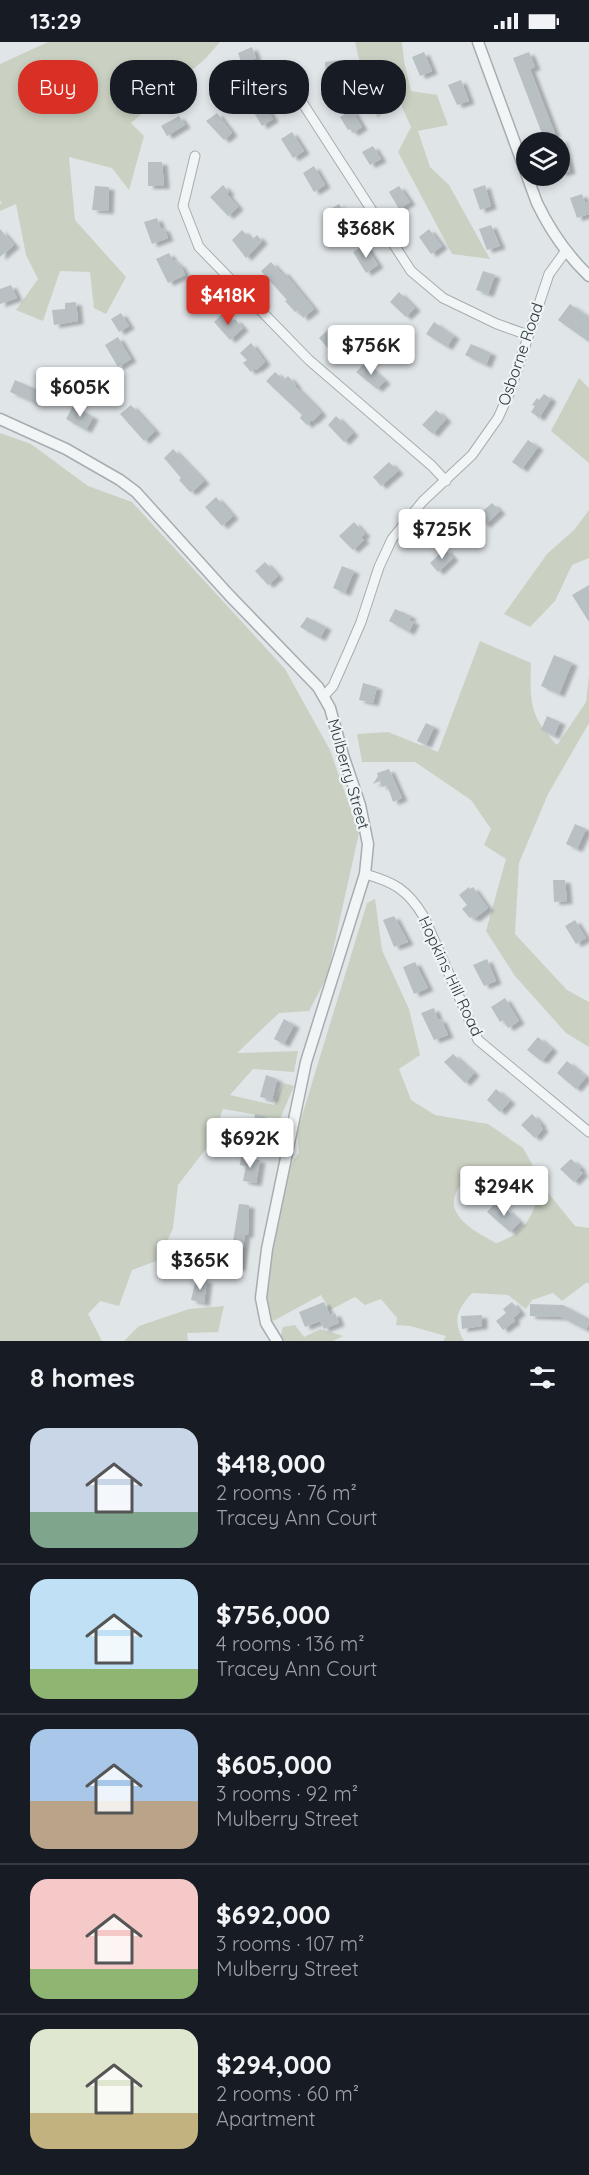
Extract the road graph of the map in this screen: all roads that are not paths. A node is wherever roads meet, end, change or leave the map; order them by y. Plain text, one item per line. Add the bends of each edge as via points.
1 (478, 42) edge
2 (309, 113) edge
3 (195, 156) dead end
4 (565, 252) junction
5 (589, 276) edge
6 (528, 335) junction
7 (0, 419) edge
8 (446, 481) junction
9 (324, 696) junction
10 (365, 874) junction
11 (589, 1132) edge
12 (277, 1341) edge

1 - 4 street via 534,196
2 - 6 street via 411,271 443,298
3 - 8 street via 183,206 199,247 309,360
4 - 5 street
4 - 6 street, Osborne Road via 549,274
6 - 8 street, Osborne Road via 498,418 472,455
7 - 9 street, Mulberry Street via 66,449 136,492
8 - 9 street, Osborne Road via 392,539 349,650 333,686
9 - 10 street, Mulberry Street via 366,827
10 - 11 street, Hopkins Hill Road via 393,883 416,902 478,1040
10 - 12 street, Mulberry Street via 306,1062 267,1249 262,1278 263,1314

